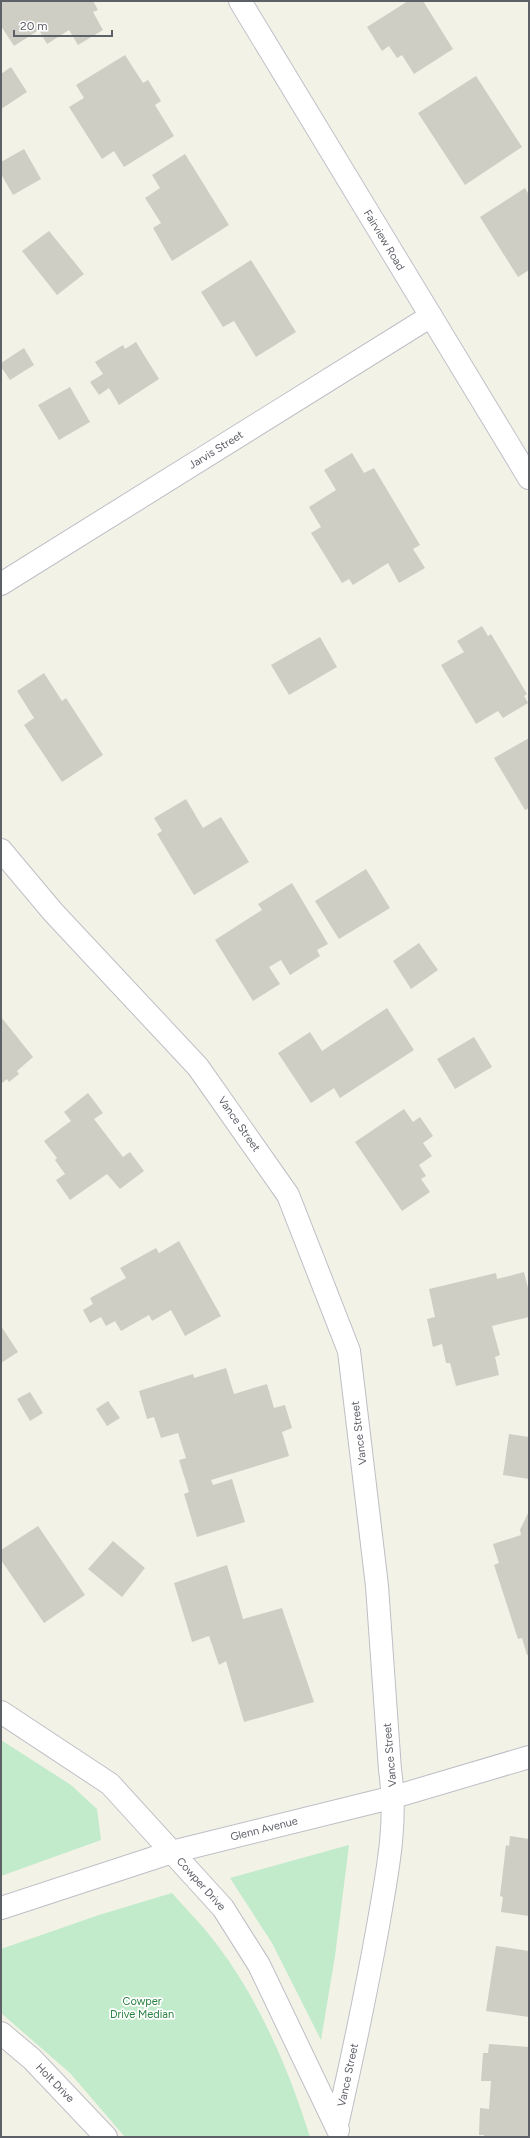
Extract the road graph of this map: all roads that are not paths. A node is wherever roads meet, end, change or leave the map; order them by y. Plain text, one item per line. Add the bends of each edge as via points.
1 (240, 1) edge
2 (431, 316) junction
3 (529, 478) edge
4 (1, 584) edge
5 (1, 850) edge
6 (1, 1712) edge
7 (529, 1757) edge
8 (394, 1797) junction
9 (172, 1852) junction
10 (1, 1908) edge
11 (1, 2033) edge
12 (338, 2131) edge
13 (106, 2137) edge

1 - 2 street, Fairview Road
2 - 3 street, Fairview Road
2 - 4 street, Jarvis Street
5 - 8 street, Vance Street via 53,912 198,1067 288,1195 349,1351 377,1586
6 - 9 street, Cowper Drive via 110,1784
7 - 8 street, Glenn Avenue
8 - 9 street, Glenn Avenue
8 - 12 street, Vance Street via 390,1860 366,1996
9 - 10 street, Glenn Avenue
9 - 12 street, Cowper Drive via 224,1908 259,1965
11 - 13 street, Holt Drive via 32,2059

